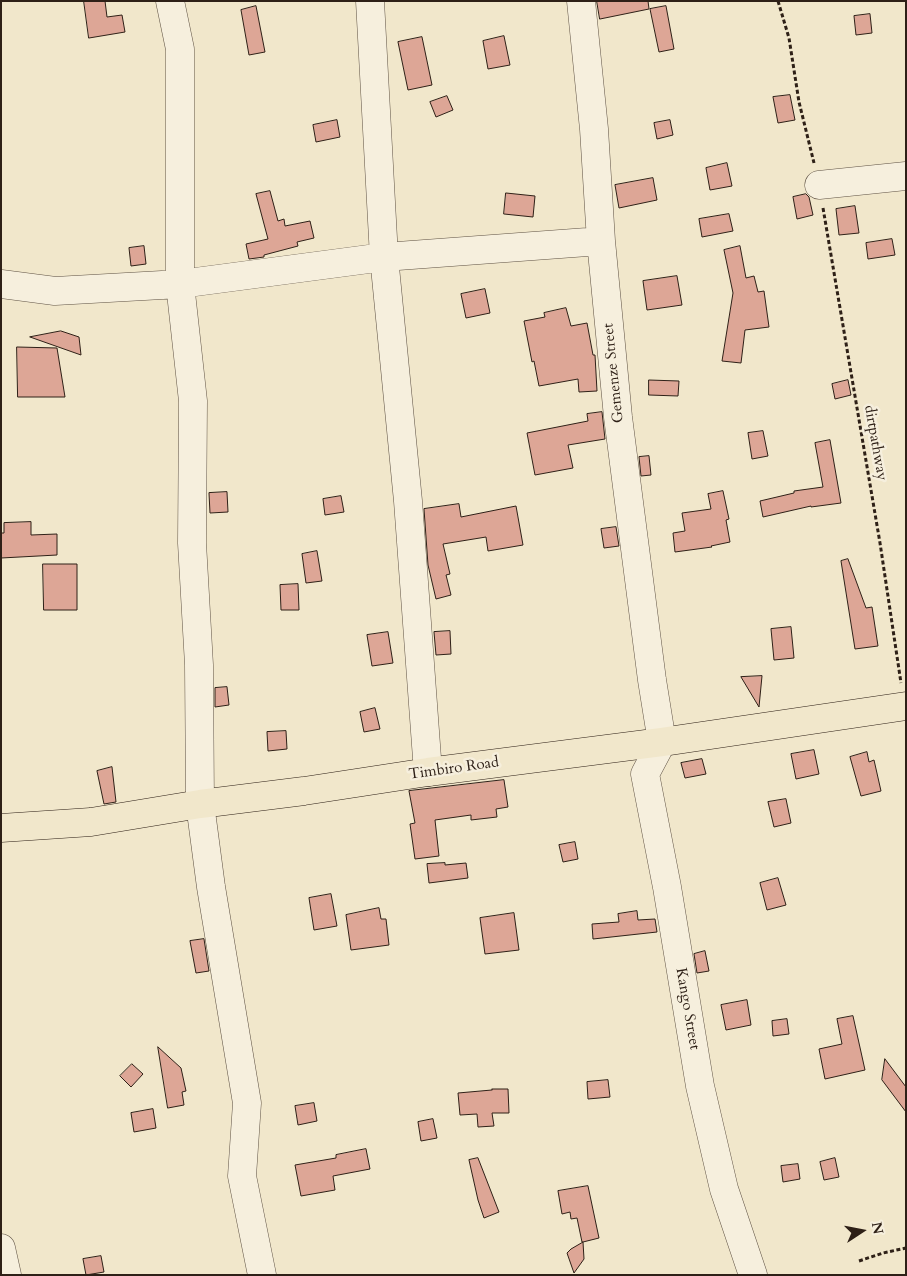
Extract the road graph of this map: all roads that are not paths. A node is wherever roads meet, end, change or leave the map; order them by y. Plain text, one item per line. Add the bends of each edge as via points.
1 (170, 1) edge
2 (370, 1) edge
3 (581, 1) edge
4 (906, 176) edge
5 (819, 185) road end
6 (601, 241) junction
7 (384, 257) junction
8 (1, 284) edge
9 (180, 284) junction
10 (905, 706) edge
11 (662, 742) junction
12 (428, 772) junction
13 (200, 804) junction
14 (1, 828) edge
15 (1, 1248) edge
16 (7, 1275) edge
17 (262, 1275) edge
18 (753, 1275) edge

1 - 9 street via 180,48
2 - 7 street
3 - 6 street, Gemenze Street
4 - 5 street
6 - 7 street
6 - 11 street, Gemenze Street via 618,417
7 - 9 street
7 - 12 street via 408,501
8 - 9 street via 55,291
9 - 13 street via 193,401 192,543 199,665
10 - 11 main road, Timbiro Road
11 - 12 main road, Timbiro Road
11 - 18 street, Kango Street via 645,774 700,1086 724,1189
12 - 13 main road, Timbiro Road
13 - 14 main road, Timbiro Road via 91,822
13 - 17 street via 247,1103 242,1176
15 - 16 street

